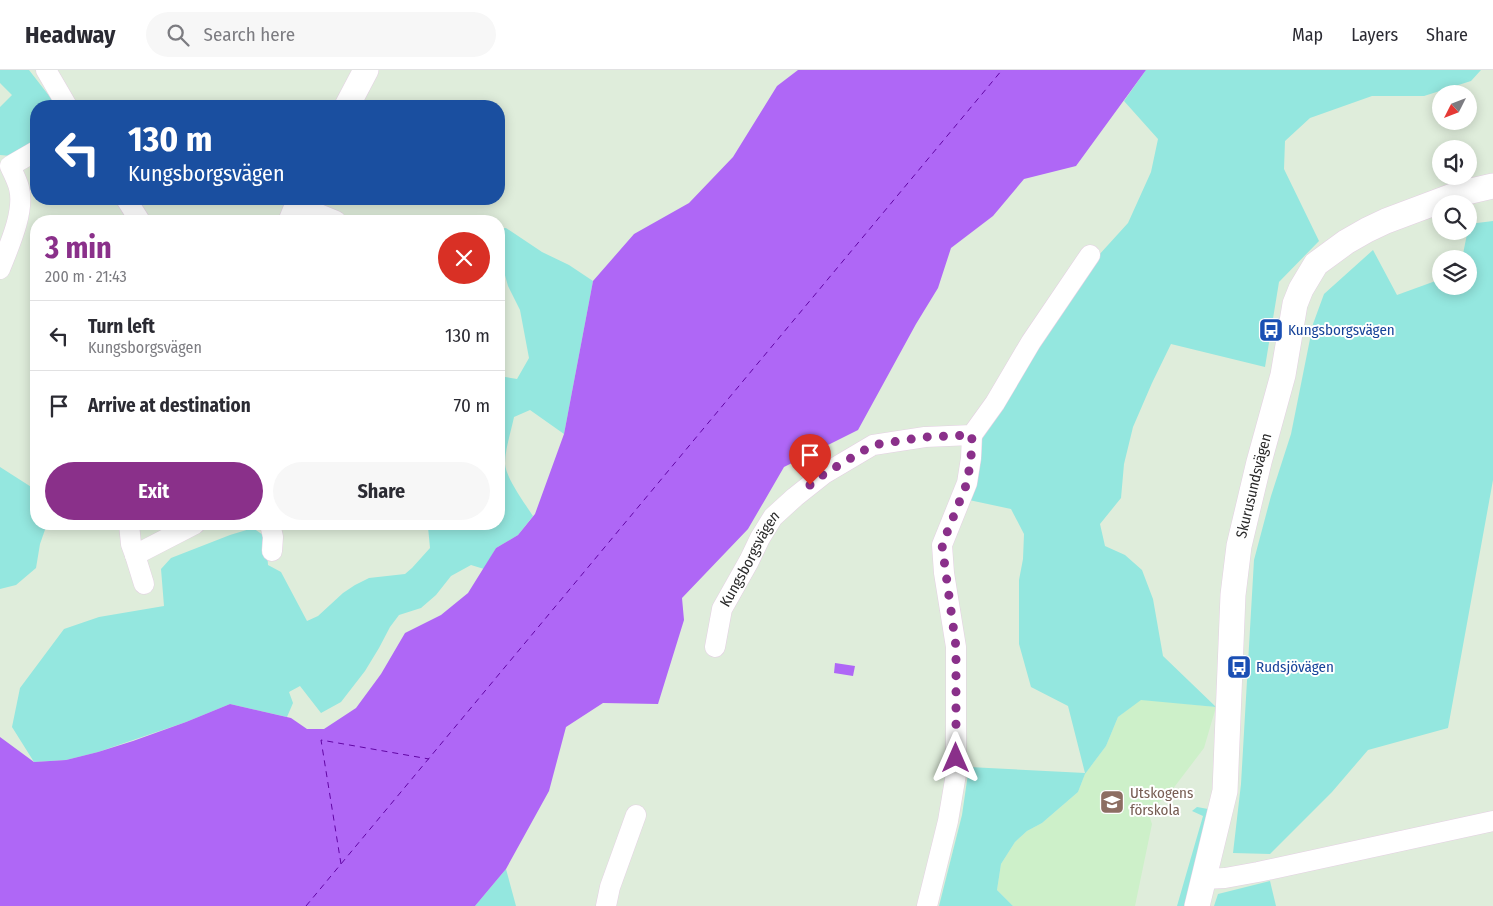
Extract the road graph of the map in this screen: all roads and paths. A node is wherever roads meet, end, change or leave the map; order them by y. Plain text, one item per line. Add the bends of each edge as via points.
1 (46, 70) edge
2 (366, 70) edge
3 (64, 100) edge
4 (350, 100) edge
5 (30, 154) edge
6 (5, 164) edge
7 (1493, 186) edge
8 (296, 208) edge
9 (318, 215) edge
10 (1090, 255) dead end
11 (0, 269) edge
12 (972, 435) junction
13 (130, 530) edge
14 (183, 530) edge
15 (271, 530) edge
16 (272, 551) dead end
17 (135, 555) junction
18 (144, 584) dead end
19 (715, 647) dead end
20 (636, 815) dead end
21 (1493, 820) edge
22 (1204, 878) junction
23 (606, 906) edge
24 (927, 906) edge
25 (1196, 906) edge

1 - 3 street
2 - 4 street
5 - 6 street
6 - 11 street via 19,189 19,205 15,229
7 - 22 street, Skurusundsvägen via 1458,194 1360,234 1316,264 1301,288 1239,546 1233,595 1225,791
8 - 9 street
10 - 12 street
12 - 19 street, Kungsborgsvägen via 925,437 873,445 824,474 795,497 773,517 722,609
12 - 24 street via 967,483 942,545 956,647 956,774
13 - 17 street
14 - 17 street
15 - 16 street
17 - 18 street
20 - 23 street
21 - 22 street via 1258,872
22 - 25 street, Skurusundsvägen

